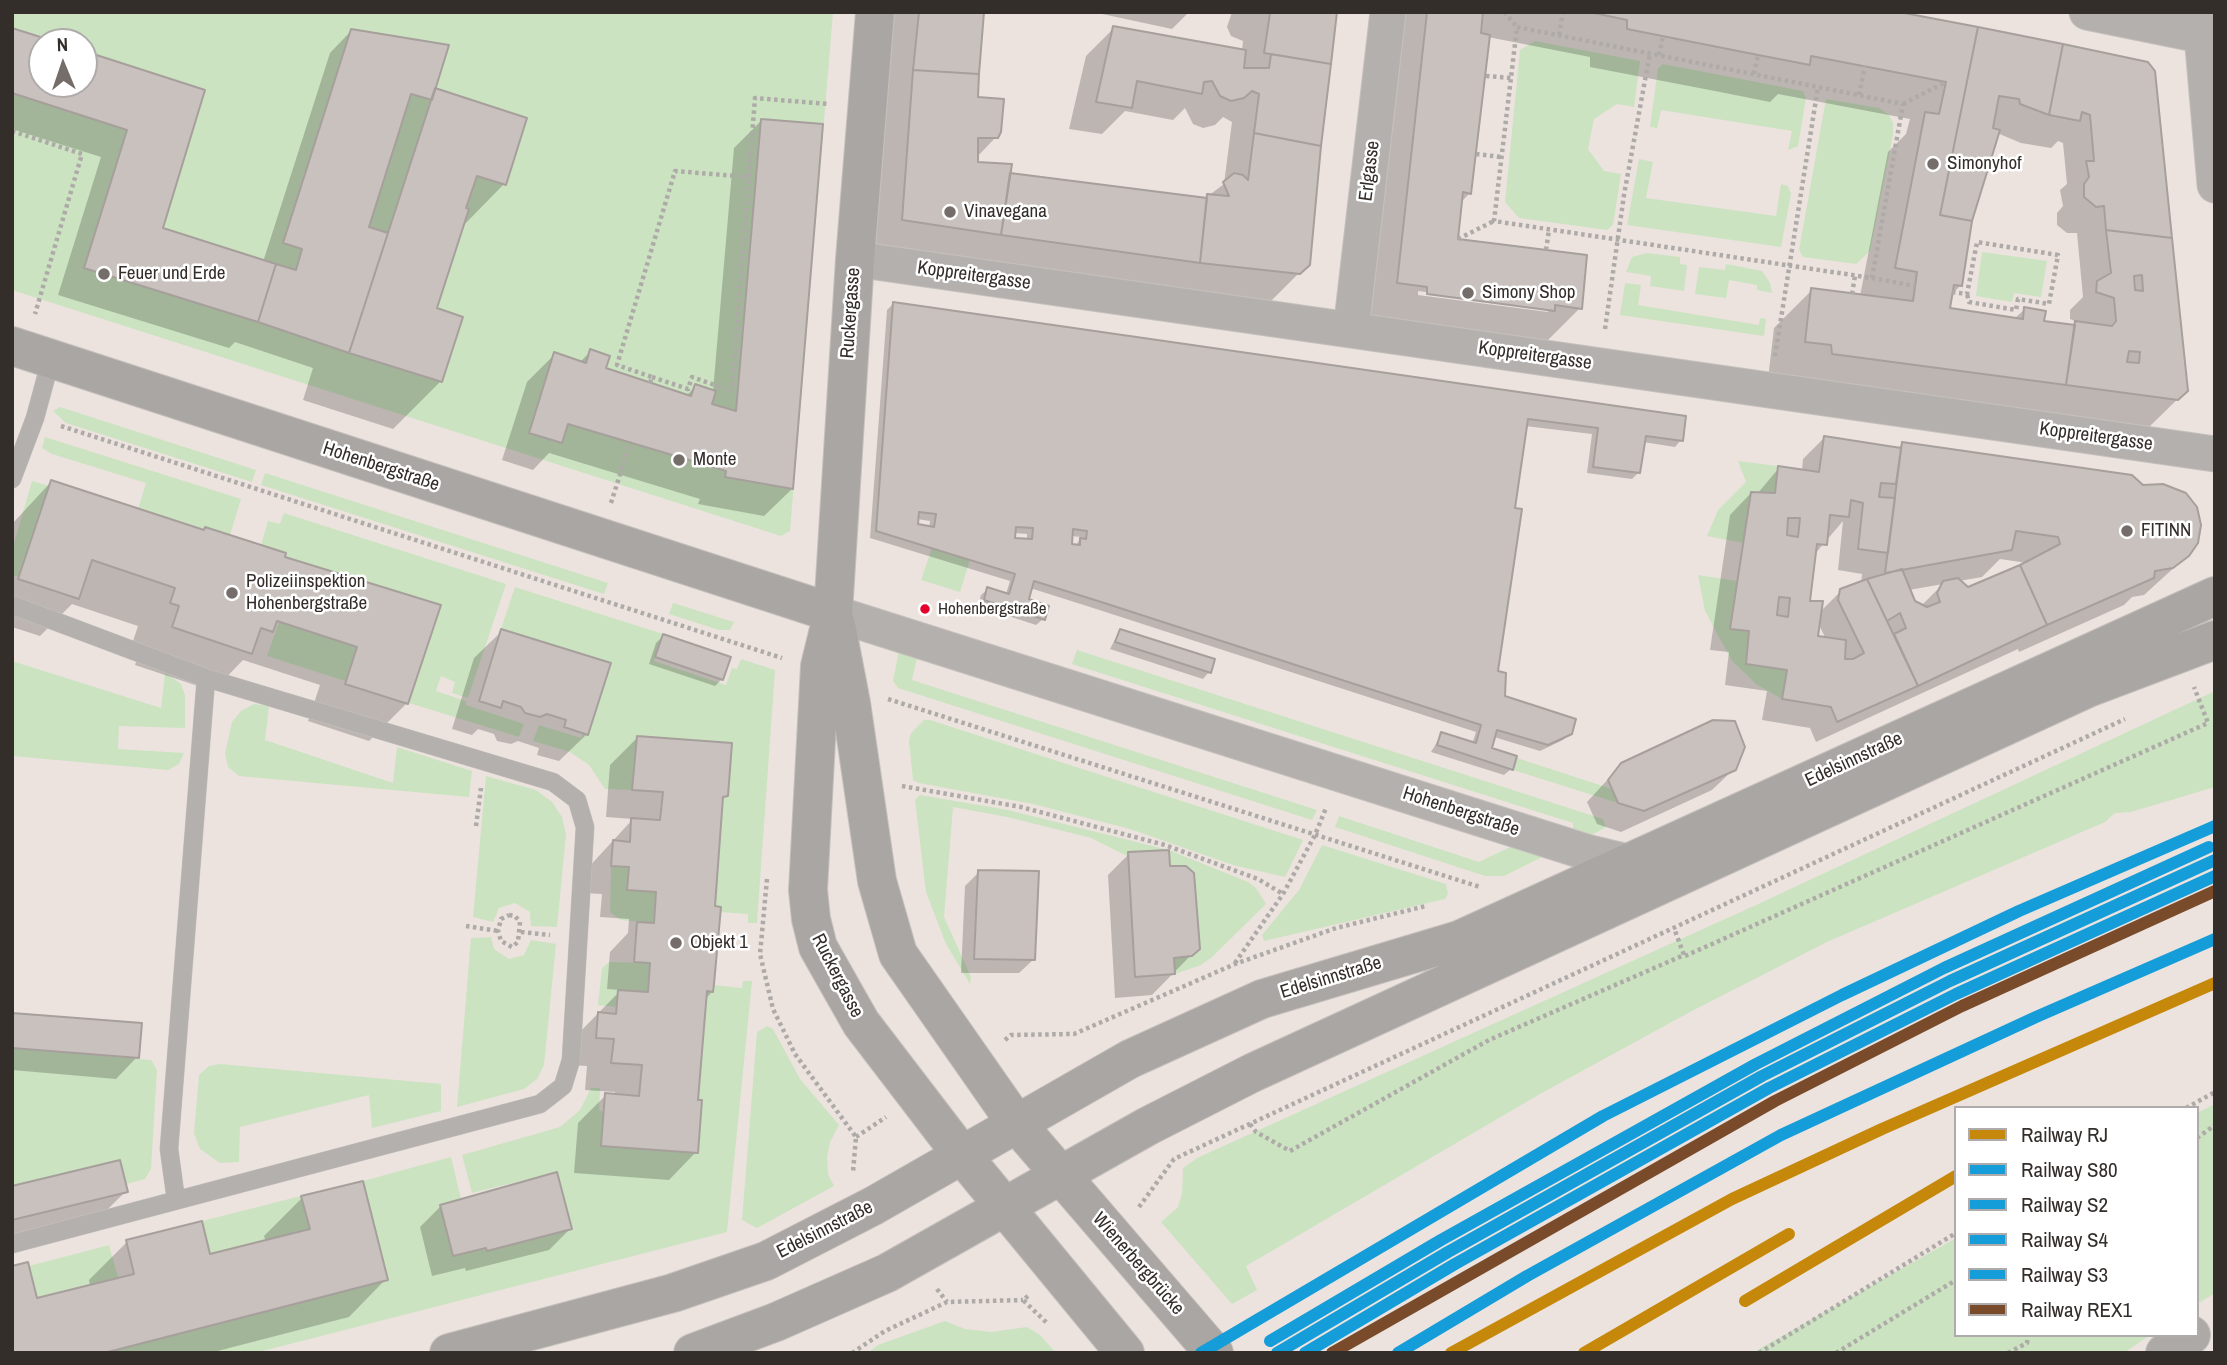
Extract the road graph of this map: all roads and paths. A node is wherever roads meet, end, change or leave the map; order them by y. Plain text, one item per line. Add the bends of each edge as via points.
1 (875, 12) edge
2 (1388, 12) edge
3 (1504, 12) edge
4 (1563, 12) edge
5 (2087, 12) edge
6 (1517, 27) junction
7 (2206, 29) edge
8 (1559, 36) junction
9 (1663, 36) dead end
10 (1650, 53) junction
11 (1659, 55) junction
12 (1758, 55) dead end
13 (1865, 66) dead end
14 (1754, 74) junction
15 (1486, 76) dead end
16 (1511, 78) junction
17 (1946, 82) dead end
18 (1818, 87) junction
19 (1858, 95) junction
20 (1903, 104) junction
21 (867, 107) junction
22 (12, 131) edge
23 (1476, 154) dead end
24 (1501, 158) junction
25 (748, 177) junction
26 (2215, 185) edge
27 (1494, 221) junction
28 (1549, 230) junction
29 (1458, 239) dead end
30 (1617, 240) junction
31 (1546, 250) dead end
32 (855, 259) junction
33 (1788, 266) junction
34 (1855, 276) junction
35 (1872, 278) junction
36 (1915, 286) dead end
37 (1952, 292) dead end
38 (1852, 294) dead end
39 (1967, 294) junction
40 (1351, 330) junction
41 (29, 352) edge
42 (1600, 365) junction
43 (1770, 390) junction
44 (35, 418) junction
45 (630, 443) dead end
46 (2215, 454) edge
47 (12, 479) edge
48 (600, 538) junction
49 (2215, 596) edge
50 (12, 605) edge
51 (833, 613) junction
52 (2215, 640) edge
53 (786, 659) dead end
54 (206, 678) junction
55 (2204, 682) dead end
56 (2194, 687) junction
57 (2181, 693) dead end
58 (890, 713) dead end
59 (2130, 716) dead end
60 (894, 785) dead end
61 (1315, 835) junction
62 (1632, 863) junction
63 (1491, 890) dead end
64 (1283, 894) junction
65 (466, 926) dead end
66 (1674, 928) junction
67 (499, 931) junction
68 (1685, 956) dead end
69 (1235, 964) dead end
70 (1000, 1028) dead end
71 (1074, 1034) dead end
72 (1011, 1035) dead end
73 (1081, 1042) dead end
74 (2215, 1092) edge
75 (2190, 1106) edge
76 (877, 1123) dead end
77 (1016, 1124) junction
78 (1250, 1124) junction
79 (2215, 1125) edge
80 (2199, 1137) edge
81 (962, 1155) junction
82 (1060, 1177) junction
83 (853, 1179) dead end
84 (176, 1200) junction
85 (1144, 1203) dead end
86 (1006, 1207) junction
87 (1954, 1234) edge
88 (12, 1244) edge
89 (1954, 1281) edge
90 (938, 1290) dead end
91 (1023, 1300) dead end
92 (947, 1302) junction
93 (2215, 1320) edge
94 (2199, 1330) edge
95 (2028, 1337) edge
96 (2188, 1337) edge
97 (449, 1353) edge
98 (693, 1353) edge
99 (852, 1353) edge
100 (1125, 1353) edge
101 (1214, 1353) edge
102 (1759, 1353) edge
103 (1836, 1353) edge
104 (2008, 1353) edge
105 (2165, 1353) edge

1 - 21 main road, Ruckergasse
2 - 40 street, Erlgasse
3 - 6 path
4 - 8 path
5 - 7 street
6 - 8 path
6 - 16 path
7 - 26 street
8 - 10 path
9 - 11 path
10 - 11 path
10 - 30 path
11 - 14 path
12 - 14 path
13 - 19 path
14 - 18 path
15 - 16 path
16 - 24 path
17 - 20 path
18 - 19 path
18 - 33 path
19 - 20 path
20 - 35 path
21 - 25 path via 755,98
21 - 32 main road, Ruckergasse
22 - 41 path via 82,154
23 - 24 path
24 - 27 path
25 - 25 path via 732,391 692,377 688,389 617,365 675,171
27 - 28 path
27 - 29 path
28 - 30 path
28 - 31 path
30 - 33 path
30 - 42 path
32 - 40 street, Koppreitergasse
32 - 51 main road, Ruckergasse
33 - 34 path
33 - 43 path
34 - 35 path
34 - 38 path
35 - 36 path
37 - 39 path
39 - 39 path via 1977,242 2058,255 2049,304 2018,299 2016,310 1969,302
40 - 42 street, Koppreitergasse
41 - 44 lane
41 - 48 main road, Hohenbergstraße
42 - 43 street, Koppreitergasse
43 - 46 street, Koppreitergasse
44 - 47 lane
44 - 53 path
45 - 48 path
48 - 51 main road, Hohenbergstraße
49 - 62 main road, Edelsinnstraße
50 - 54 lane
51 - 62 street, Hohenbergstraße
51 - 77 main road, Ruckergasse via 877,881 893,942 911,976
51 - 81 main road, Ruckergasse via 820,666 808,890 811,919 818,947 861,1024
52 - 82 main road, Edelsinnstraße via 2088,688 1265,1067
54 - 84 lane via 169,1149
54 - 84 lane via 553,782 577,800 585,827 571,1060 563,1086 540,1104
55 - 56 path
56 - 57 path
56 - 68 path via 2208,723
58 - 61 path via 890,701
59 - 66 path
60 - 64 path via 1021,807 1165,845 1258,879
61 - 63 path
61 - 64 path
62 - 77 main road, Edelsinnstraße via 1459,940 1262,999 1130,1059
64 - 69 path
65 - 67 path
66 - 78 path
66 - 78 path via 1684,955 1489,1040 1290,1151
67 - 67 path via 500,942 512,947 521,932 520,922 509,915 502,919
70 - 72 path
71 - 73 path
74 - 75 path
76 - 83 path via 856,1137
77 - 81 main road, Edelsinnstraße
77 - 82 main road, Ruckergasse
78 - 85 path via 1174,1159
79 - 80 path
81 - 86 main road, Ruckergasse
81 - 97 main road, Edelsinnstraße via 766,1261 673,1293
82 - 86 main road, Edelsinnstraße
82 - 101 main road, Wienerbergbrücke
84 - 88 lane
86 - 98 main road, Edelsinnstraße via 887,1273
86 - 100 main road
87 - 102 path
89 - 103 path
90 - 92 path
91 - 92 path
92 - 99 path via 885,1331
93 - 94 main road
95 - 104 path via 2027,1343
96 - 105 main road

